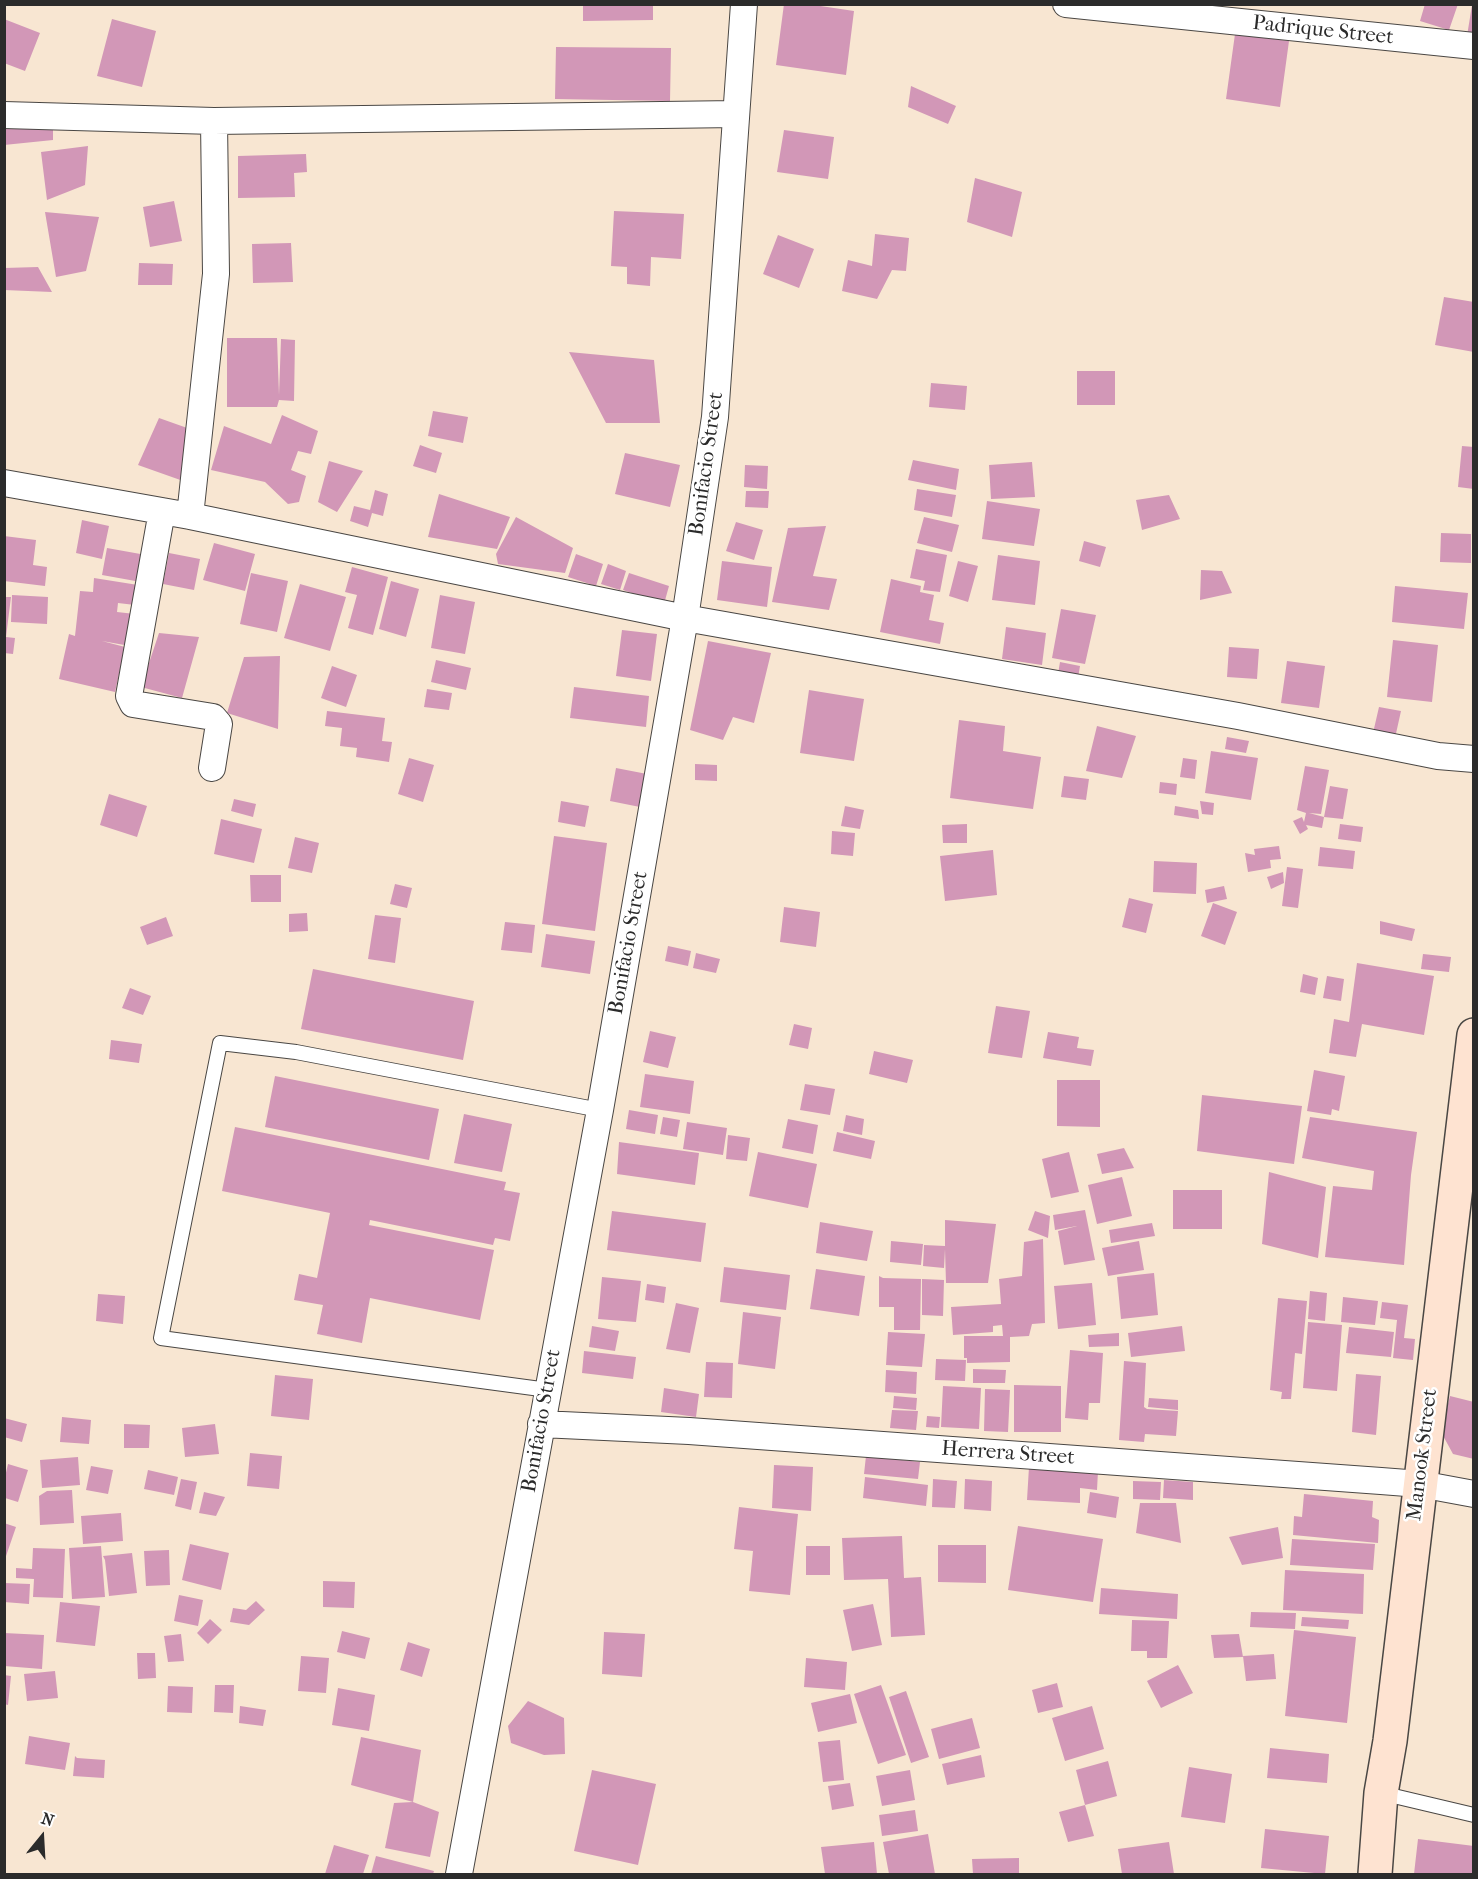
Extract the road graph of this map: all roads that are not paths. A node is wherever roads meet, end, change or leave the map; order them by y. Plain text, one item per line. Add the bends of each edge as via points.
1 (744, 4) edge
2 (1066, 4) edge
3 (1473, 46) edge
4 (736, 114) junction
5 (4, 115) edge
6 (214, 121) junction
7 (4, 483) edge
8 (162, 511) junction
9 (190, 516) junction
10 (685, 618) junction
11 (1473, 759) edge
12 (212, 768) dead end
13 (1473, 1035) edge
14 (600, 1110) junction
15 (548, 1390) junction
16 (541, 1424) junction
17 (1420, 1484) junction
18 (1473, 1494) edge
19 (1381, 1793) junction
20 (1473, 1815) edge
21 (459, 1875) edge
22 (1375, 1875) edge

1 - 4 street, Bonifacio Street
2 - 3 street, Padrique Street
4 - 6 street
4 - 10 street, Bonifacio Street via 715,417
5 - 6 street
6 - 9 street via 216,274
7 - 8 street
8 - 9 street
8 - 12 street via 129,696 133,704 213,717 219,724
9 - 10 street
10 - 11 street via 1238,716 1438,756
10 - 14 street, Bonifacio Street
13 - 17 main road, Manook Street
14 - 15 street, Bonifacio Street
14 - 15 lane via 296,1052 220,1043 161,1338
15 - 16 street, Bonifacio Street
16 - 17 street, Herrera Street via 689,1431
16 - 21 street, Bonifacio Street
17 - 18 street, Herrera Street
17 - 19 main road, Manook Street
19 - 20 lane
19 - 22 main road, Manook Street

